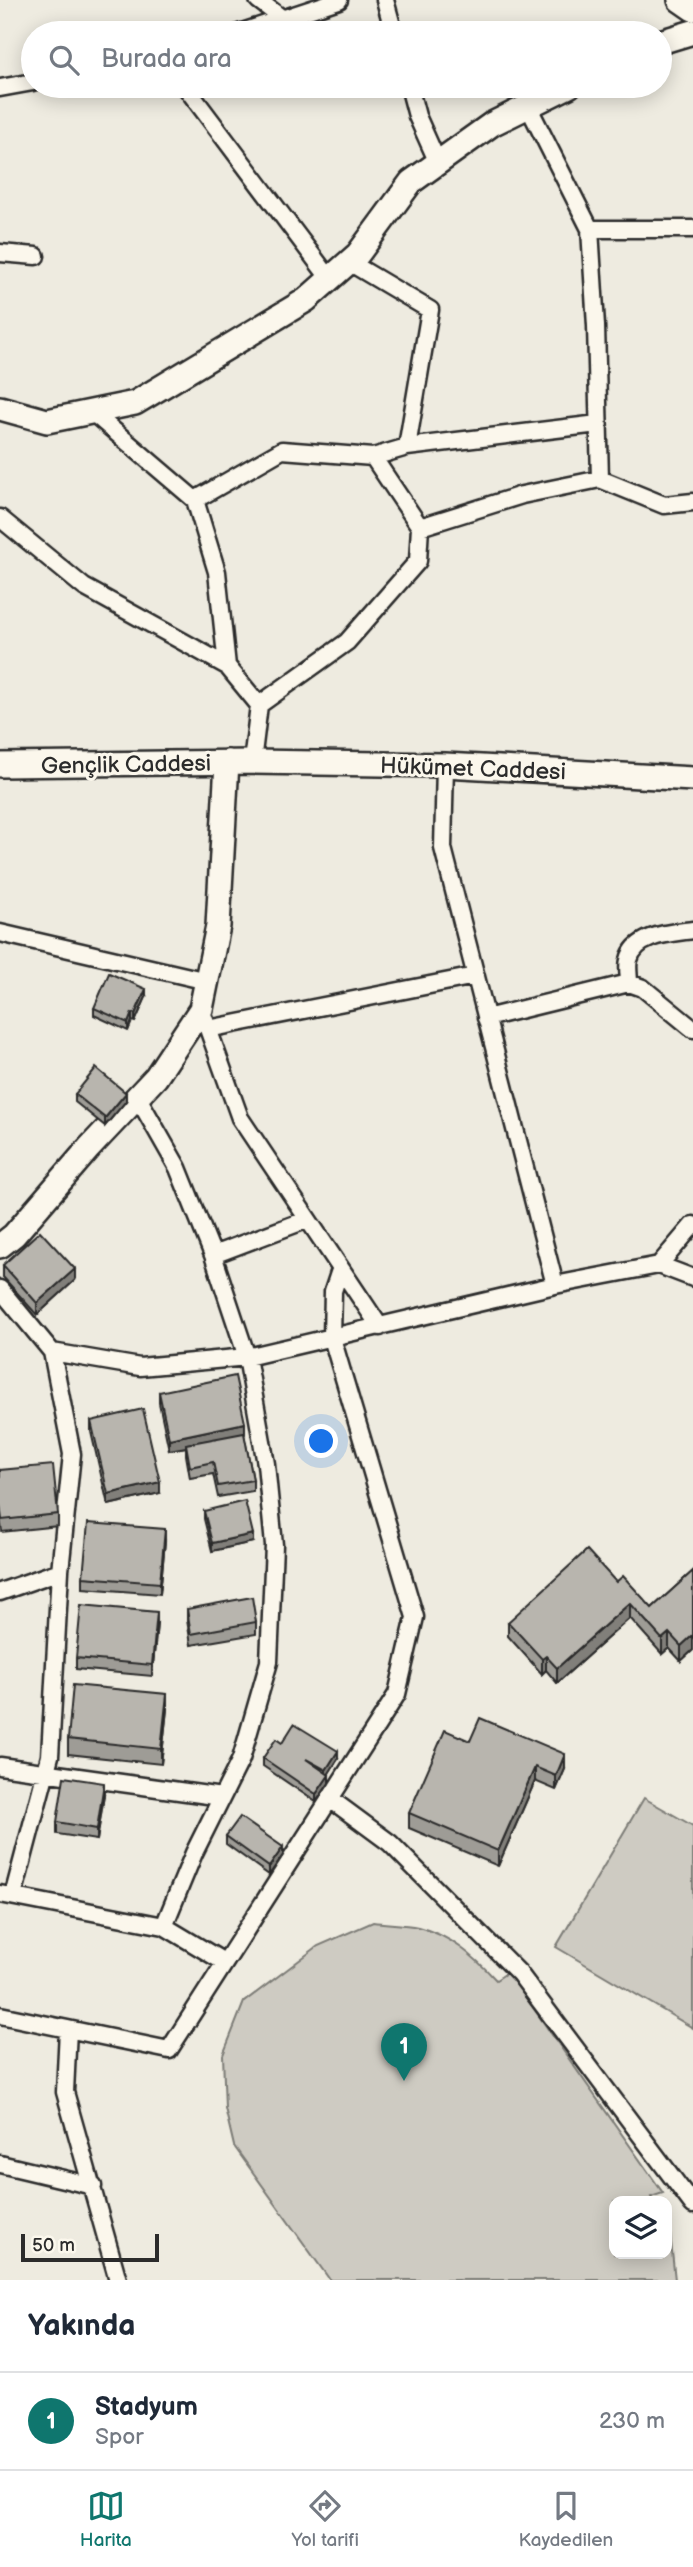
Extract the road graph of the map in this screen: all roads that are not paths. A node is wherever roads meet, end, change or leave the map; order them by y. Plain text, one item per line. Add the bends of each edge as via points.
1 (258, 0) edge
2 (339, 0) edge
3 (385, 0) edge
4 (680, 0) edge
5 (693, 9) edge
6 (283, 19) junction
7 (277, 21) edge
8 (391, 21) edge
9 (693, 32) edge
10 (672, 38) edge
11 (21, 84) edge
12 (0, 88) edge
13 (194, 98) edge
14 (412, 98) edge
15 (544, 98) edge
16 (528, 106) junction
17 (438, 163) junction
18 (590, 229) junction
19 (693, 229) edge
20 (0, 253) edge
21 (36, 256) dead end
22 (349, 262) junction
23 (330, 279) junction
24 (0, 408) edge
25 (92, 412) junction
26 (598, 424) junction
27 (407, 447) junction
28 (373, 457) junction
29 (600, 479) junction
30 (195, 500) junction
31 (693, 502) edge
32 (0, 518) edge
33 (420, 527) junction
34 (227, 666) junction
35 (259, 705) junction
36 (228, 762) junction
37 (253, 762) junction
38 (0, 765) edge
39 (445, 765) junction
40 (693, 779) edge
41 (693, 930) edge
42 (0, 933) edge
43 (475, 976) junction
44 (207, 981) junction
45 (629, 983) junction
46 (486, 1018) junction
47 (204, 1019) junction
48 (693, 1029) edge
49 (138, 1097) junction
50 (306, 1220) junction
51 (693, 1225) edge
52 (0, 1246) edge
53 (213, 1255) junction
54 (659, 1265) junction
55 (340, 1269) junction
56 (693, 1278) edge
57 (555, 1285) junction
58 (0, 1289) edge
59 (380, 1327) junction
60 (332, 1338) junction
61 (52, 1352) junction
62 (247, 1357) junction
63 (60, 1571) junction
64 (0, 1592) edge
65 (0, 1766) edge
66 (46, 1771) junction
67 (222, 1797) junction
68 (329, 1798) junction
69 (6, 1895) edge
70 (164, 1926) junction
71 (224, 1962) junction
72 (0, 2015) edge
73 (68, 2029) junction
74 (0, 2164) edge
75 (93, 2186) junction
76 (693, 2205) edge
77 (118, 2280) edge

1 - 6 street
2 - 6 street
3 - 8 street
4 - 5 street
6 - 7 street
9 - 10 street
11 - 12 street
13 - 23 street
14 - 17 street
15 - 16 street
16 - 17 street via 492,124
16 - 18 street
17 - 22 street via 411,182
18 - 19 street
18 - 26 street
20 - 21 street
22 - 23 street
22 - 27 street via 430,310
23 - 25 street via 306,300 135,403
24 - 25 street via 47,421
25 - 30 street
26 - 27 street
26 - 29 street
27 - 28 street
28 - 30 street via 282,450
28 - 33 street
29 - 31 street via 664,505
29 - 33 street via 522,495
30 - 34 street via 217,572
32 - 34 street via 84,587
33 - 35 street via 418,561 346,642
34 - 35 street
35 - 37 street
36 - 37 street, Gençlik Caddesi
36 - 38 street, Gençlik Caddesi
36 - 44 street via 218,926
37 - 39 street, Hükümet Caddesi
39 - 40 street, Hükümet Caddesi
39 - 43 street via 443,848
41 - 45 street via 639,943 629,958
42 - 44 street
43 - 46 street
43 - 47 street
44 - 47 street
45 - 46 street
45 - 48 street via 643,988
46 - 57 street
47 - 49 street
47 - 50 street via 240,1118
49 - 52 street
49 - 53 street via 178,1168
50 - 53 street
50 - 55 street
51 - 54 street
53 - 62 street
54 - 56 street
54 - 57 street
55 - 59 street
55 - 60 street via 333,1291
57 - 59 street
58 - 61 street
59 - 60 street
60 - 62 street
60 - 68 street via 415,1617 397,1694
61 - 62 street via 139,1367
61 - 63 street via 72,1454
62 - 67 street via 266,1464 274,1545 269,1662 241,1759
63 - 64 street
63 - 66 street
65 - 66 street
66 - 67 street
66 - 69 street
67 - 70 street
68 - 71 street
68 - 76 street via 390,1843 519,1973
69 - 70 street
70 - 71 street
71 - 73 street via 169,2050
72 - 73 street
73 - 75 street via 65,2092
74 - 75 street
75 - 77 street

